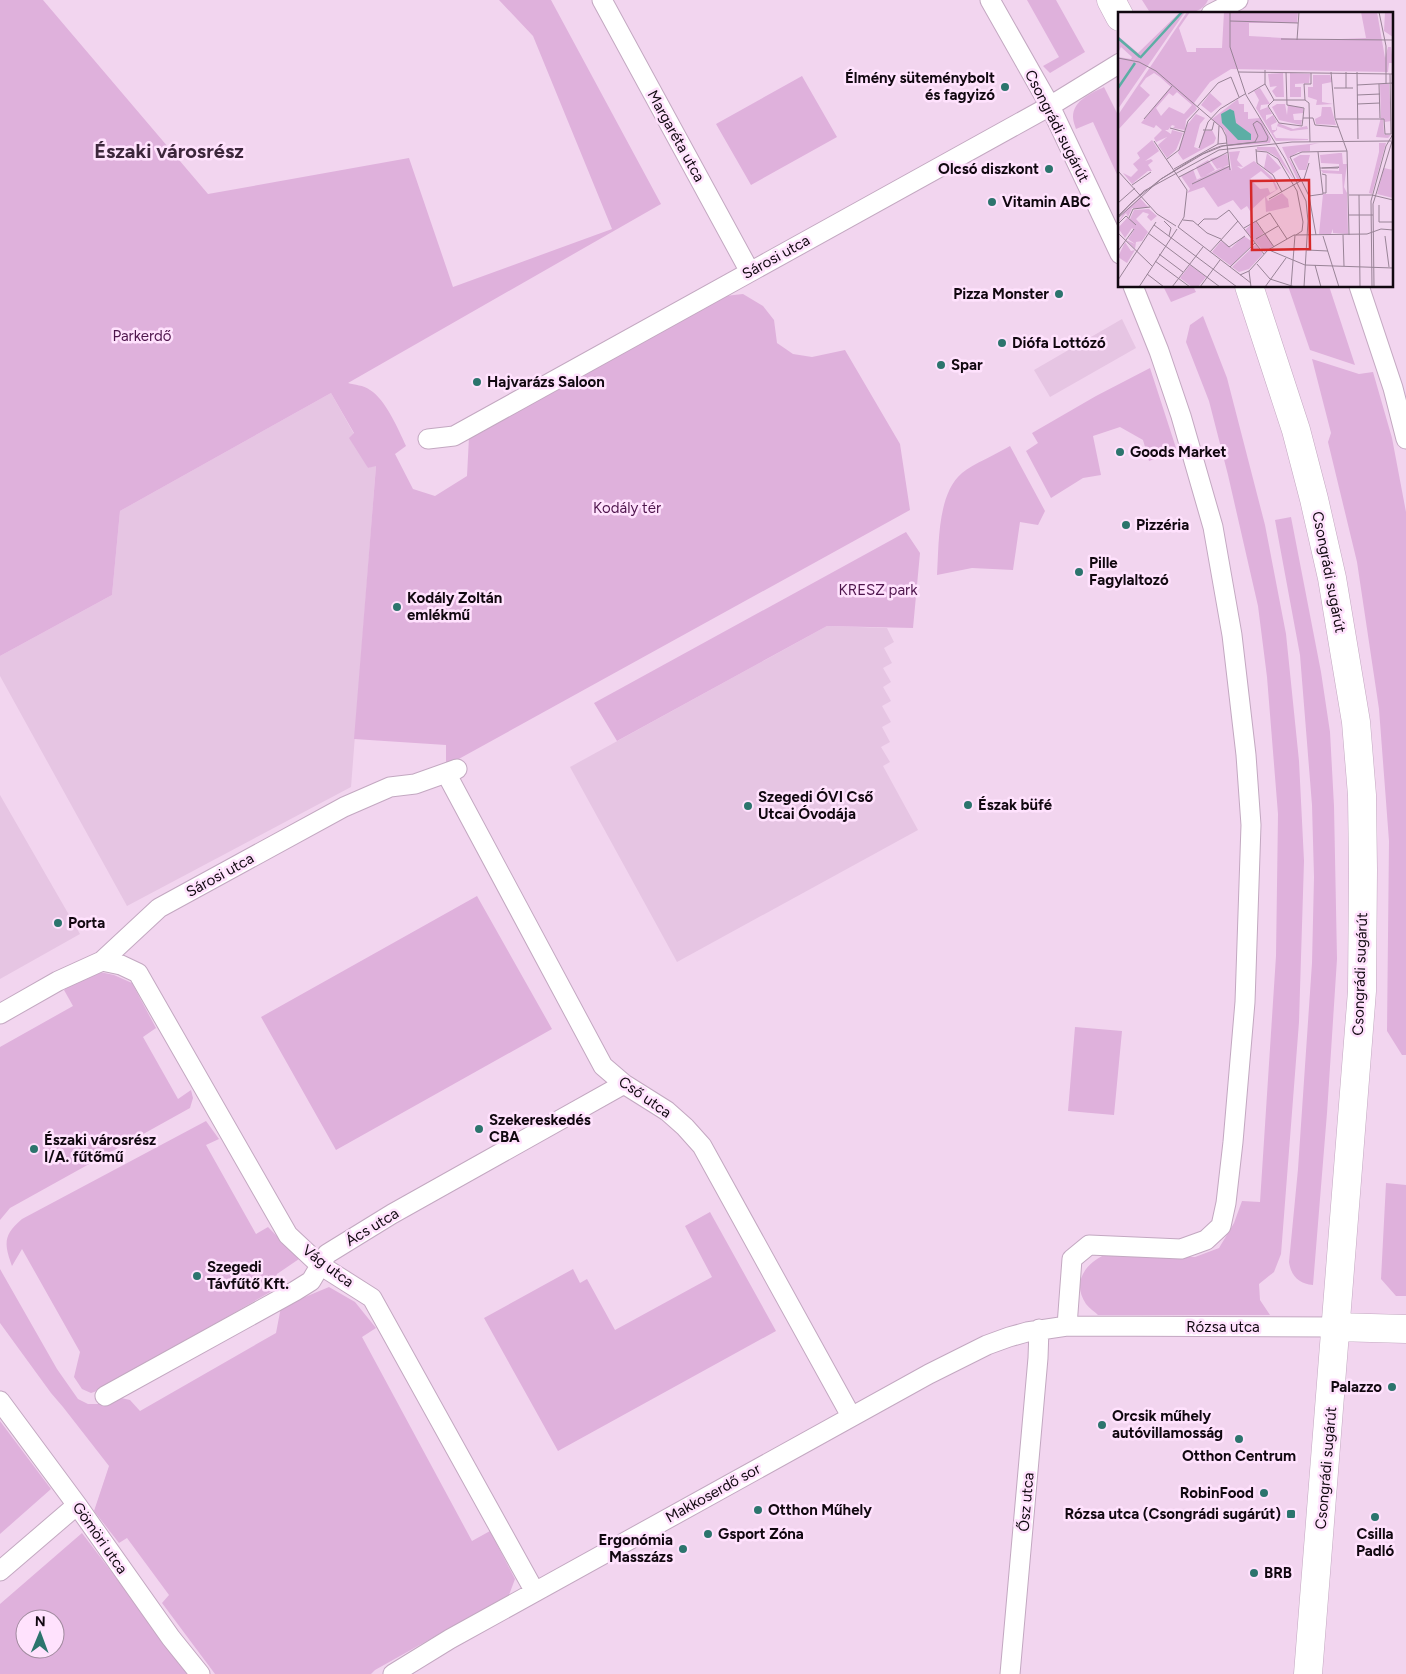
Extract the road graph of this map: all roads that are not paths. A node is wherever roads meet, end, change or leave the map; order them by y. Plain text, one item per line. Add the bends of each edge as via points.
1 (602, 0) edge
2 (990, 0) edge
3 (1111, 0) edge
4 (1238, 0) edge
5 (1215, 12) edge
6 (1243, 12) edge
7 (1118, 13) edge
8 (1118, 64) edge
9 (1050, 106) junction
10 (1118, 250) edge
11 (750, 272) junction
12 (1134, 288) edge
13 (1250, 288) edge
14 (1360, 288) edge
15 (1399, 388) edge
16 (428, 439) dead end
17 (1406, 439) edge
18 (452, 771) joint
19 (102, 961) junction
20 (0, 1014) edge
21 (624, 1084) junction
22 (320, 1265) junction
23 (1066, 1326) junction
24 (1336, 1327) junction
25 (1040, 1329) junction
26 (1406, 1329) edge
27 (105, 1396) dead end
28 (0, 1401) edge
29 (851, 1416) junction
30 (77, 1505) junction
31 (0, 1571) edge
32 (535, 1592) junction
33 (413, 1669) edge
34 (200, 1674) edge
35 (393, 1674) edge
36 (1010, 1674) edge
37 (1308, 1674) edge

1 - 11 street, Margaréta utca
2 - 9 street, Csongrádi sugárút
3 - 7 main road
4 - 5 street
4 - 6 street
8 - 9 street, Sárosi utca
9 - 10 street, Csongrádi sugárút
9 - 11 street, Sárosi utca
11 - 16 street, Sárosi utca via 454,436
12 - 23 street via 1181,416 1211,519 1232,635 1251,825 1245,1002 1233,1142 1221,1226 1206,1240 1181,1249 1088,1245 1072,1259
13 - 24 main road, Csongrádi sugárút via 1296,430 1332,578 1356,722 1363,870 1362,991
14 - 15 street
15 - 17 street
18 - 19 street, Sárosi utca via 415,784 390,788 344,807 159,908
18 - 21 street, Cső utca via 603,1066
19 - 20 street, Sárosi utca via 58,981
19 - 22 street, Vág utca via 138,973 288,1235
21 - 22 street, Ács utca via 392,1214 327,1254
21 - 29 street, Cső utca via 668,1111 702,1146
22 - 27 street, Ács utca via 311,1281 295,1291
22 - 32 street, Vág utca via 372,1298
23 - 24 street, Rózsa utca
23 - 25 street, Rózsa utca
24 - 26 main road, Rózsa utca
24 - 37 main road, Csongrádi sugárút
25 - 29 street, Makkoserdő sor via 987,1345
25 - 36 street, Ősz utca
28 - 30 street, Gömöri utca
29 - 32 street, Makkoserdő sor
30 - 31 street
30 - 34 street, Gömöri utca via 170,1638
32 - 33 street, Makkoserdő sor
33 - 35 street, Makkoserdő sor

